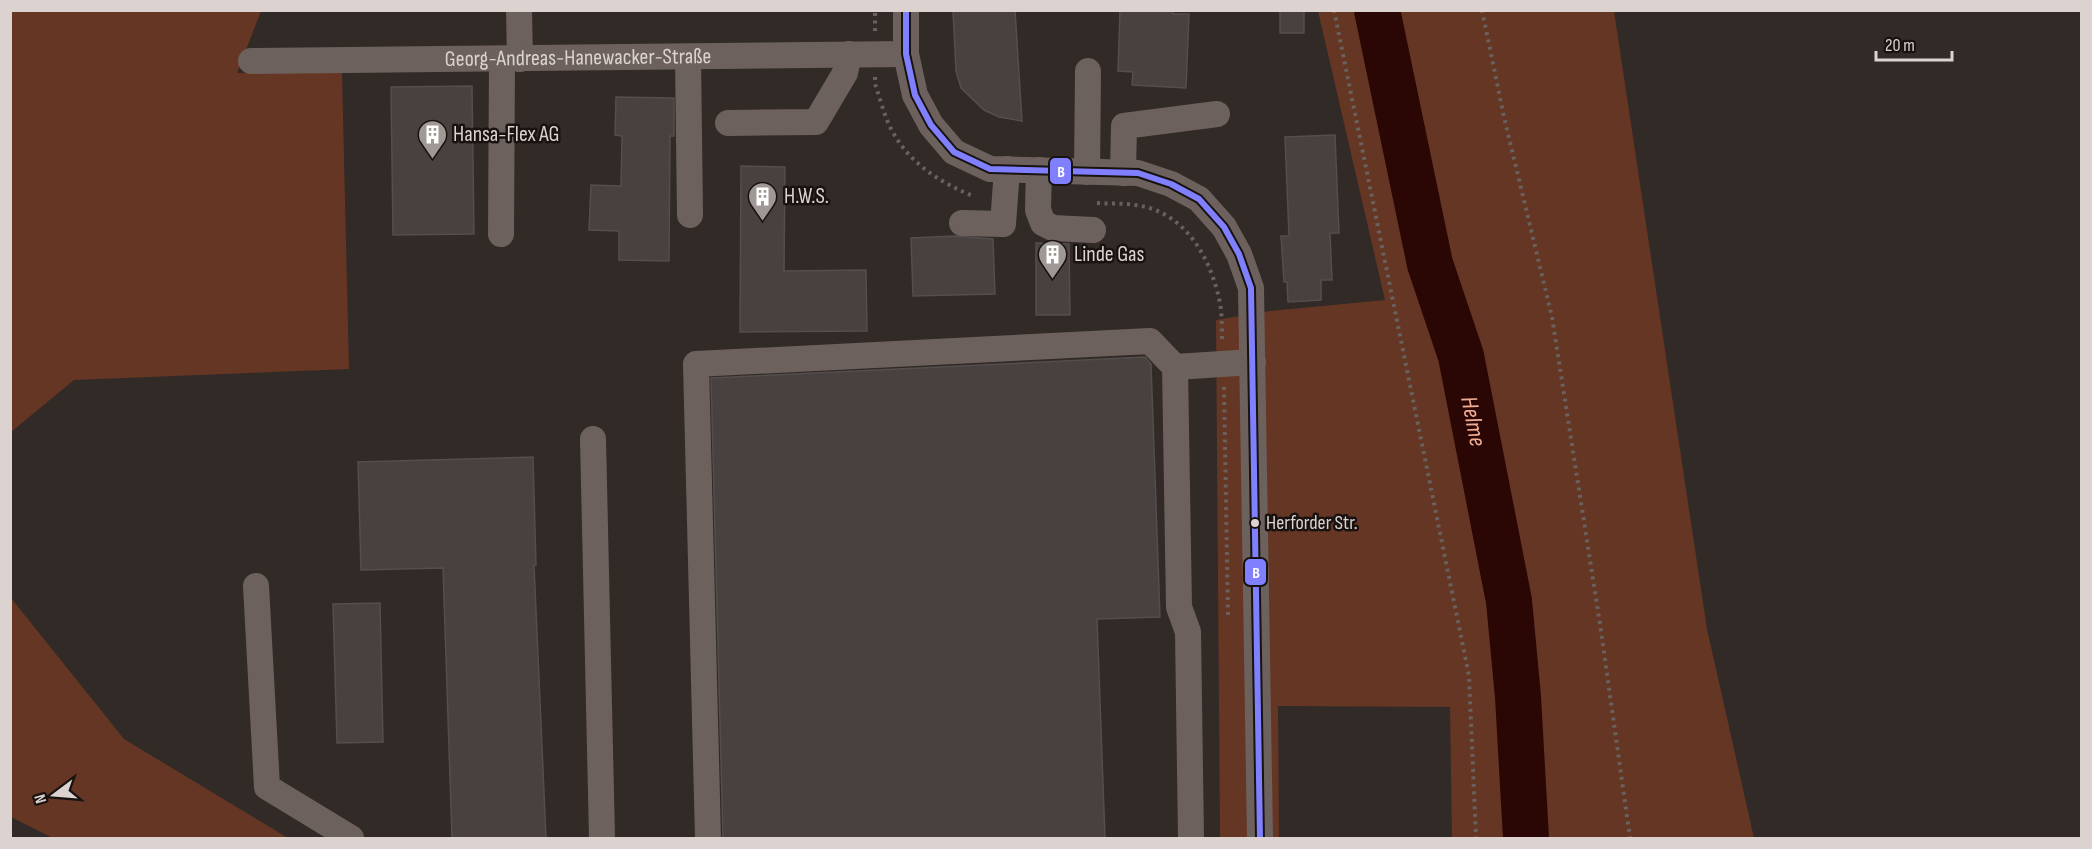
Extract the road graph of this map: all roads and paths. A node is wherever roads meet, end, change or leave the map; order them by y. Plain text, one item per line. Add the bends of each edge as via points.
1 (519, 10) edge
2 (875, 10) edge
3 (906, 10) edge
4 (1334, 10) edge
5 (1482, 10) edge
6 (849, 54) junction
7 (875, 54) junction
8 (906, 54) junction
9 (688, 57) junction
10 (511, 59) junction
11 (251, 61) dead end
12 (1088, 70) dead end
13 (1217, 114) dead end
14 (728, 123) dead end
15 (1007, 169) junction
16 (1039, 170) junction
17 (1087, 172) junction
18 (1123, 173) junction
19 (1004, 200) junction
20 (1092, 203) dead end
21 (690, 215) dead end
22 (962, 223) dead end
23 (1093, 230) dead end
24 (501, 234) dead end
25 (1253, 362) junction
26 (1224, 364) junction
27 (1175, 367) junction
28 (593, 439) dead end
29 (256, 586) dead end
30 (1228, 625) dead end
31 (351, 838) edge
32 (602, 838) edge
33 (708, 838) edge
34 (1191, 838) edge
35 (1260, 838) edge
36 (1476, 838) edge
37 (1630, 838) edge

1 - 10 street
2 - 7 path
3 - 8 street
4 - 36 path via 1469,676
5 - 37 path via 1552,317
6 - 7 street, Georg-Andreas-Hanewacker-Straße
6 - 9 street, Georg-Andreas-Hanewacker-Straße
6 - 14 street via 845,73 816,122
7 - 8 street, Georg-Andreas-Hanewacker-Straße
7 - 19 path via 875,84 891,129 912,160 935,178 972,196
8 - 15 street via 915,94 931,125 954,152 990,169
9 - 10 street, Georg-Andreas-Hanewacker-Straße
9 - 21 street
10 - 11 street, Georg-Andreas-Hanewacker-Straße
10 - 24 street
12 - 17 street
13 - 18 street via 1124,126
15 - 16 street
15 - 19 street
16 - 17 street
16 - 23 street via 1038,210 1042,223 1053,228
17 - 18 street
18 - 25 street via 1138,173 1171,184 1199,200 1224,227 1251,288
19 - 22 street via 1004,224
20 - 26 path via 1136,205 1163,214 1186,229 1203,253 1214,281 1220,305
25 - 26 street
25 - 35 street
26 - 27 street
26 - 30 path
27 - 33 street via 1150,341 696,364
27 - 34 street via 1179,608 1188,632
28 - 32 street
29 - 31 street via 267,788

